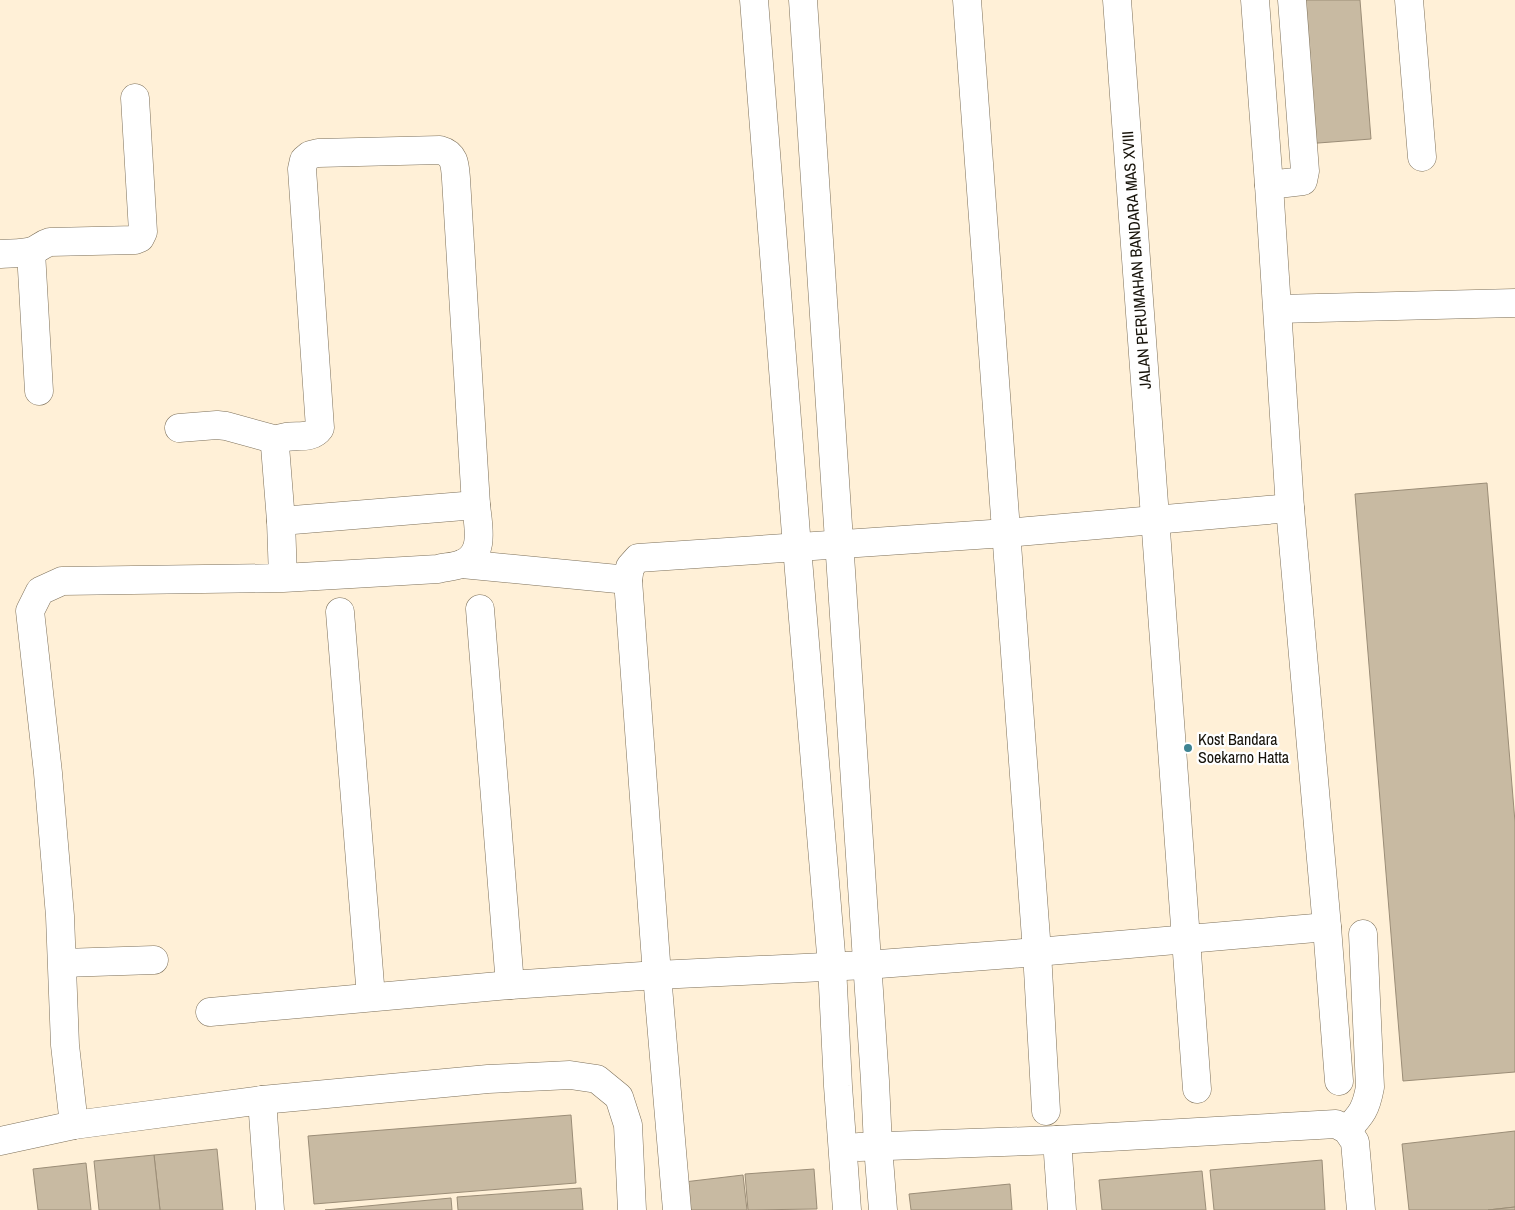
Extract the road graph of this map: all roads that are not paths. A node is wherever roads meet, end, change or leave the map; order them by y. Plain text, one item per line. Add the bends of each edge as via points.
1 (754, 0) edge
2 (803, 0) edge
3 (967, 0) edge
4 (1117, 0) edge
5 (1255, 0) edge
6 (1292, 0) edge
7 (1409, 0) edge
8 (135, 98) dead end
9 (1422, 157) dead end
10 (1269, 185) junction
11 (31, 252) junction
12 (0, 254) edge
13 (1515, 303) edge
14 (1278, 309) junction
15 (39, 391) dead end
16 (179, 428) dead end
17 (277, 440) junction
18 (476, 505) junction
19 (1290, 508) junction
20 (1155, 520) junction
21 (281, 521) junction
22 (1006, 533) junction
23 (839, 544) junction
24 (797, 547) junction
25 (462, 564) junction
26 (284, 578) junction
27 (628, 580) junction
28 (480, 609) dead end
29 (340, 612) dead end
30 (1327, 926) junction
31 (1363, 934) dead end
32 (1186, 939) junction
33 (1037, 952) junction
34 (154, 960) dead end
35 (63, 963) junction
36 (866, 965) junction
37 (832, 966) junction
38 (657, 975) junction
39 (510, 985) junction
40 (371, 997) junction
41 (210, 1012) dead end
42 (1339, 1081) dead end
43 (1197, 1089) dead end
44 (262, 1100) junction
45 (1046, 1111) dead end
46 (74, 1125) junction
47 (1348, 1130) junction
48 (2, 1140) edge
49 (1057, 1140) junction
50 (878, 1146) junction
51 (842, 1148) junction
52 (270, 1210) edge
53 (632, 1210) edge
54 (677, 1210) edge
55 (847, 1210) edge
56 (883, 1210) edge
57 (1062, 1210) edge
58 (1361, 1210) edge

1 - 24 street
2 - 23 street
3 - 22 street
4 - 20 street, JALAN PERUMAHAN BANDARA MAS XVIII
5 - 10 street
6 - 10 street via 1305,171 1303,181
7 - 9 street
8 - 11 street via 143,232 140,238 50,242
10 - 14 street
11 - 12 street
11 - 15 street
13 - 14 street
14 - 19 street
16 - 17 street via 217,425
17 - 18 street via 310,436 320,428 302,169 304,160 318,153 447,152 454,159 456,179
17 - 21 street
18 - 21 street
18 - 25 street via 480,539 474,556
19 - 20 street
19 - 30 street
20 - 22 street
20 - 32 street, JALAN PERUMAHAN BANDARA MAS XVIII
21 - 26 street
22 - 23 street
22 - 33 street
23 - 24 street
23 - 36 street
24 - 27 street via 638,558 630,567
24 - 37 street
25 - 26 street via 438,569
25 - 27 street
26 - 35 street via 62,581 40,591 30,610 48,774
27 - 38 street
28 - 39 street
29 - 40 street
30 - 32 street
30 - 42 street
31 - 47 street via 1370,1087 1367,1105
32 - 33 street
32 - 43 street, JALAN PERUMAHAN BANDARA MAS XVIII
33 - 36 street
33 - 45 street
34 - 35 street
35 - 46 street via 65,1045
36 - 37 street
36 - 50 street
37 - 38 street
37 - 51 street
38 - 39 street
38 - 54 street
39 - 40 street
40 - 41 street
44 - 46 street
44 - 52 street
44 - 53 street via 488,1079 570,1075 597,1079 619,1097 628,1125
46 - 48 street
47 - 49 street via 1332,1124
47 - 58 street via 1355,1142
49 - 50 street
49 - 57 street
50 - 51 street
50 - 56 street
51 - 55 street

